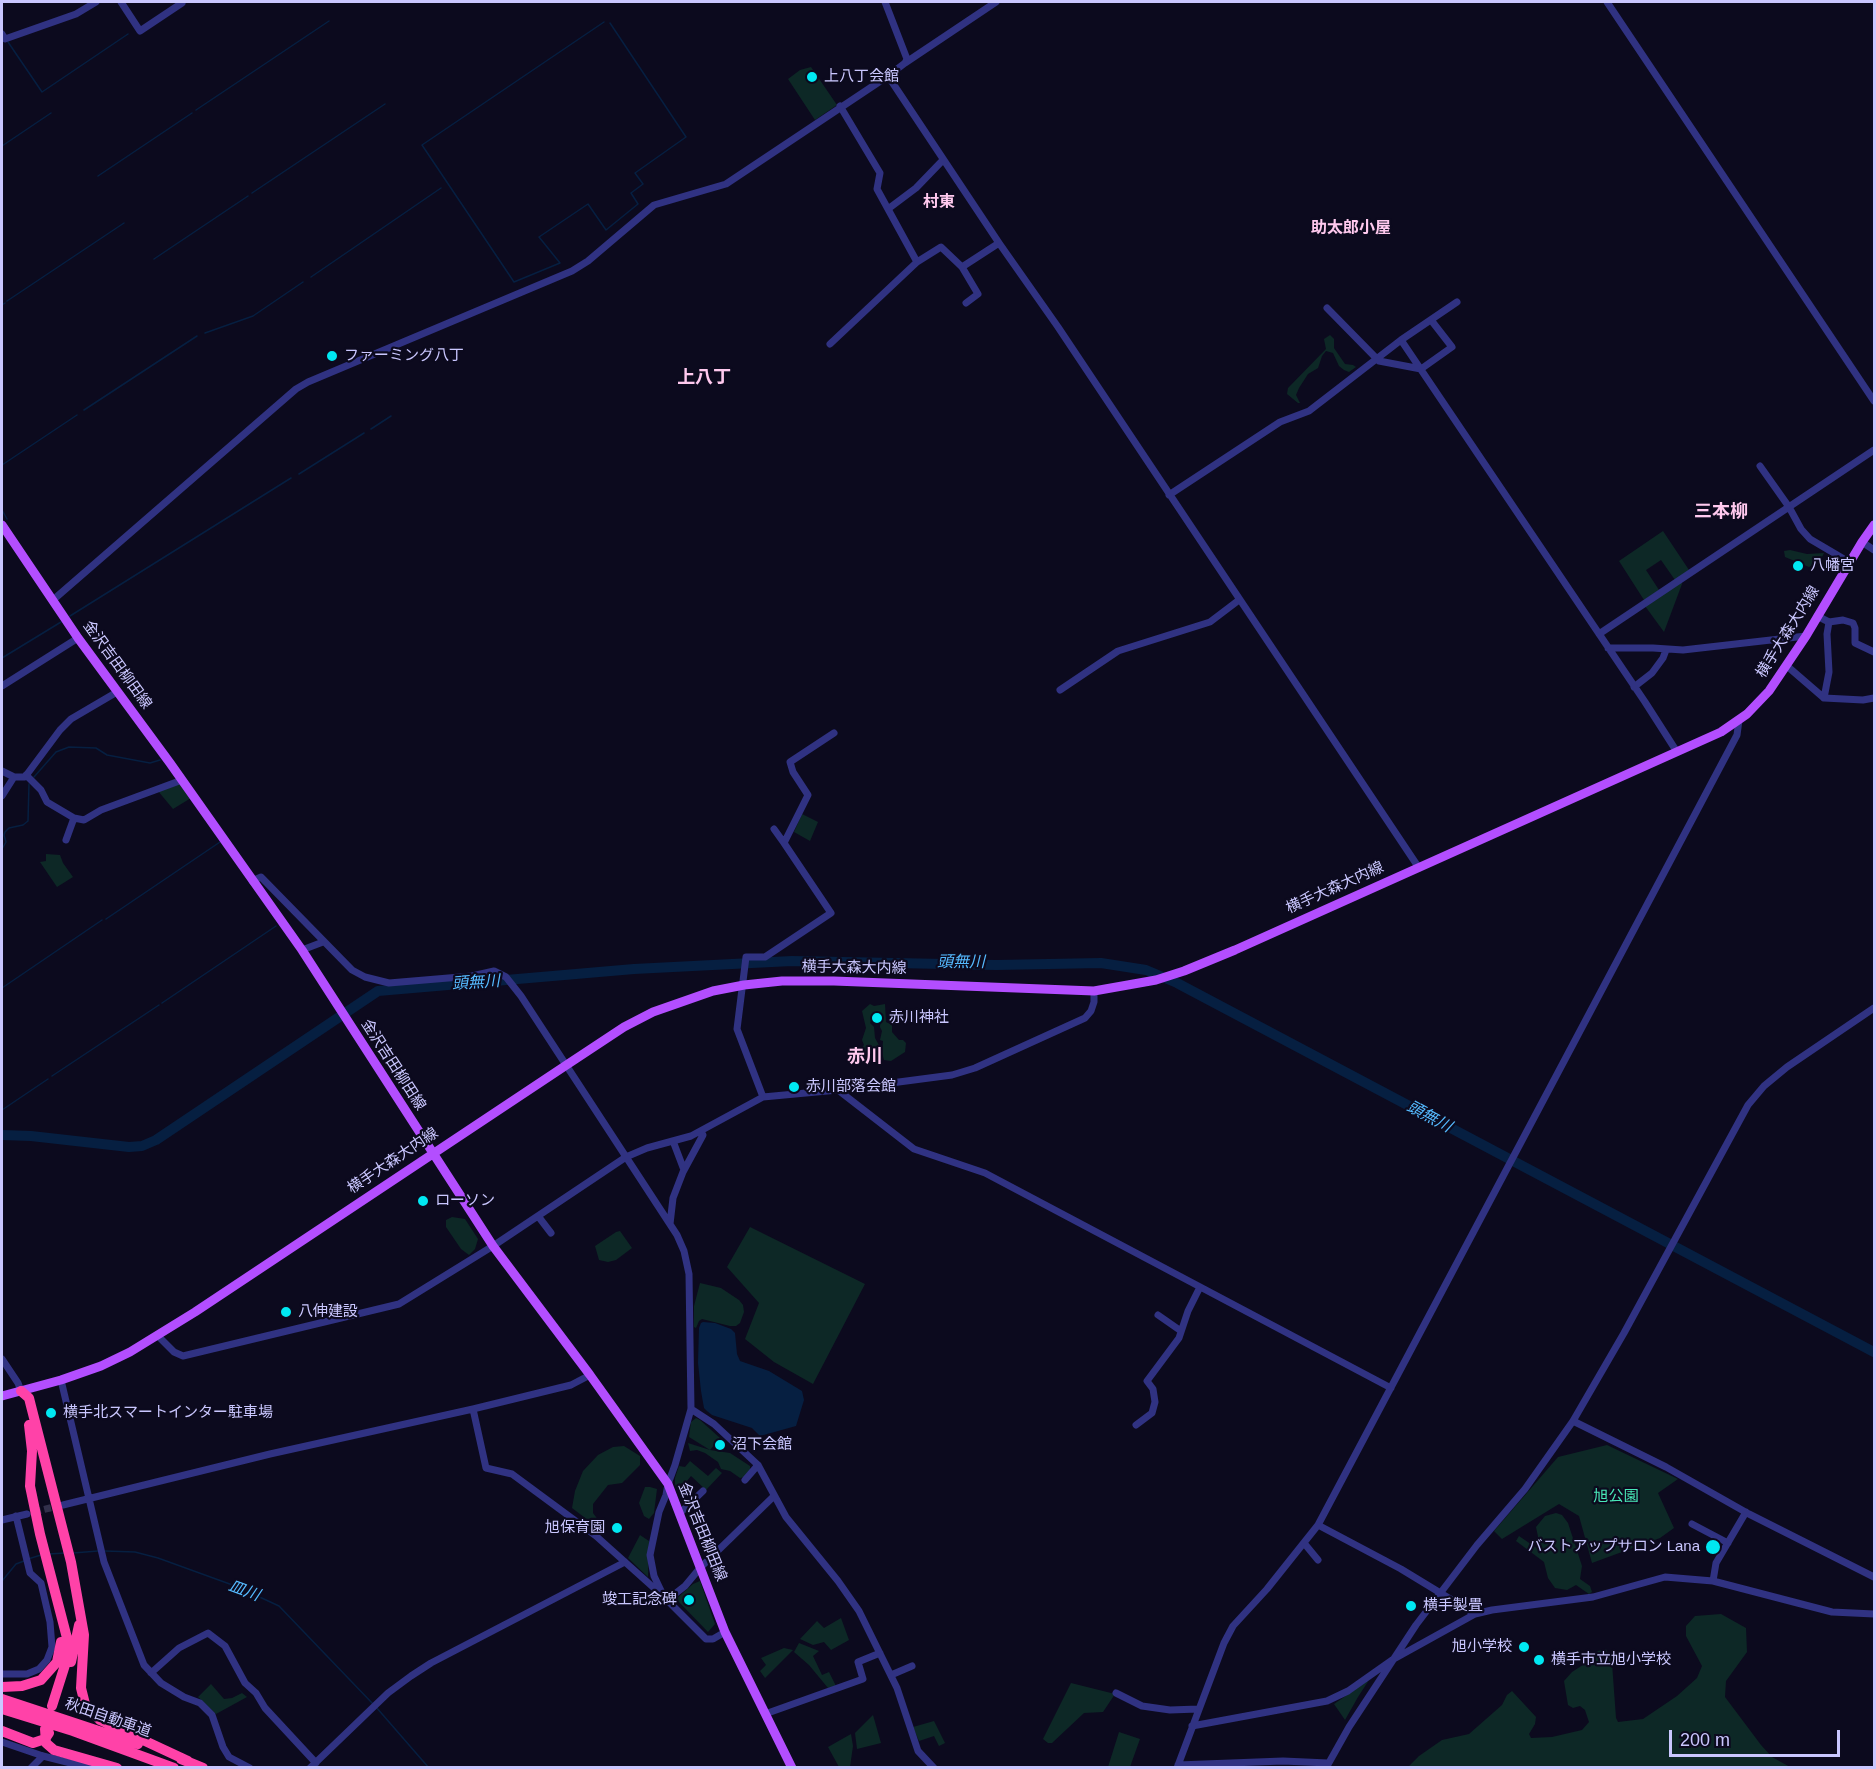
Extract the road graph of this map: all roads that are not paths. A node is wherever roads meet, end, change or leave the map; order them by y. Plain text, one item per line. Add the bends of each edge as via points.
1 (96, 2) edge
2 (121, 2) edge
3 (181, 2) edge
4 (885, 2) edge
5 (996, 2) edge
6 (1607, 2) edge
7 (2, 34) edge
8 (905, 63) junction
9 (888, 76) junction
10 (840, 106) junction
11 (943, 160) junction
12 (888, 209) junction
13 (999, 243) junction
14 (917, 262) junction
15 (962, 267) junction
16 (1456, 302) dead end
17 (966, 303) dead end
18 (1328, 308) dead end
19 (1431, 320) junction
20 (1401, 340) junction
21 (830, 344) dead end
22 (1377, 358) junction
23 (1421, 369) junction
24 (1875, 401) edge
25 (1875, 450) edge
26 (1760, 466) dead end
27 (1169, 495) junction
28 (1789, 507) junction
29 (2, 525) edge
30 (1875, 525) edge
31 (1862, 542) junction
32 (1875, 550) edge
33 (1848, 562) junction
34 (53, 600) junction
35 (1239, 600) junction
36 (1817, 616) junction
37 (1829, 622) junction
38 (1599, 634) junction
39 (1806, 636) junction
40 (78, 638) junction
41 (1608, 648) junction
42 (1666, 650) junction
43 (1875, 652) edge
44 (1787, 666) junction
45 (2, 686) edge
46 (1634, 687) junction
47 (1060, 690) dead end
48 (117, 692) junction
49 (1824, 698) junction
50 (1875, 698) edge
51 (1739, 720) junction
52 (834, 734) dead end
53 (1677, 752) junction
54 (2, 771) edge
55 (26, 776) junction
56 (14, 777) junction
57 (182, 780) junction
58 (2, 796) edge
59 (74, 818) junction
60 (774, 829) dead end
61 (66, 840) dead end
62 (784, 843) junction
63 (1419, 868) junction
64 (252, 881) junction
65 (323, 942) junction
66 (302, 950) junction
67 (744, 985) junction
68 (1094, 991) junction
69 (1875, 1008) edge
70 (565, 1066) junction
71 (838, 1090) junction
72 (763, 1097) junction
73 (701, 1131) junction
74 (673, 1141) junction
75 (433, 1153) junction
76 (626, 1157) junction
77 (684, 1170) junction
78 (538, 1216) junction
79 (670, 1224) junction
80 (551, 1233) dead end
81 (493, 1246) junction
82 (1200, 1287) junction
83 (1158, 1315) dead end
84 (1181, 1330) junction
85 (157, 1335) junction
86 (2, 1359) edge
87 (590, 1375) junction
88 (61, 1380) junction
89 (1391, 1388) junction
90 (21, 1391) junction
91 (2, 1396) edge
92 (473, 1409) junction
93 (691, 1409) junction
94 (1573, 1421) junction
95 (1136, 1425) dead end
96 (758, 1466) junction
97 (745, 1480) dead end
98 (668, 1484) junction
99 (704, 1491) dead end
100 (774, 1496) junction
101 (88, 1499) junction
102 (63, 1505) tunnel mouth
103 (1746, 1512) junction
104 (27, 1514) tunnel mouth
105 (679, 1514) junction
106 (16, 1516) junction
107 (2, 1520) edge
108 (1692, 1524) dead end
109 (1318, 1525) junction
110 (1728, 1542) junction
111 (1304, 1543) junction
112 (1318, 1560) dead end
113 (625, 1562) junction
114 (700, 1568) junction
115 (1875, 1577) edge
116 (1713, 1581) junction
117 (1439, 1593) junction
118 (665, 1598) junction
119 (59, 1609) junction
120 (81, 1612) junction
121 (1474, 1614) junction
122 (1875, 1614) edge
123 (725, 1632) junction
124 (880, 1653) junction
125 (1392, 1660) junction
126 (912, 1666) dead end
127 (151, 1673) junction
128 (2, 1674) edge
129 (891, 1675) junction
130 (2, 1687) edge
131 (1116, 1693) dead end
132 (2, 1699) edge
133 (2, 1709) edge
134 (1198, 1709) junction
135 (765, 1714) junction
136 (1192, 1726) junction
137 (2, 1731) edge
138 (2, 1742) edge
139 (43, 1756) junction
140 (188, 1761) junction
141 (313, 1765) edge
142 (1327, 1765) edge
143 (1177, 1766) edge
144 (31, 1767) edge
145 (90, 1767) edge
146 (117, 1767) edge
147 (174, 1767) edge
148 (203, 1767) edge
149 (250, 1767) edge
150 (792, 1767) edge
151 (934, 1767) edge

1 - 7 street via 76,14 5,39
2 - 3 street via 140,31
4 - 8 street via 907,59
5 - 8 street
6 - 24 street
8 - 9 street
9 - 10 street
9 - 11 street
10 - 12 street via 880,173 877,189
10 - 34 street via 726,184 654,206 572,271 296,389
11 - 12 street
11 - 13 street
12 - 14 street
13 - 15 street
13 - 27 street
14 - 15 street via 941,247
14 - 21 street
15 - 17 street via 978,294
16 - 19 street
18 - 22 street
19 - 20 street
19 - 23 street via 1452,347
20 - 22 street
20 - 23 street
22 - 23 street
22 - 27 street via 1309,411 1280,422
23 - 38 street
25 - 28 street
26 - 28 street
27 - 35 street
28 - 33 street via 1810,538
28 - 38 street
29 - 34 main road, 金沢吉田柳田線
30 - 31 main road, 横手大森大内線
31 - 32 street
31 - 33 main road, 横手大森大内線
33 - 36 main road, 横手大森大内線
34 - 40 main road, 金沢吉田柳田線
35 - 47 street via 1209,622 1118,651
35 - 63 street
36 - 37 street
36 - 39 main road, 横手大森大内線
37 - 43 street via 1852,623 1856,628 1855,643
37 - 49 street via 1829,672
38 - 41 street
39 - 42 street
39 - 44 main road, 横手大森大内線
40 - 45 street
40 - 48 main road, 金沢吉田柳田線
41 - 42 street
41 - 46 street
42 - 46 street via 1652,673
44 - 49 street
44 - 51 main road, 横手大森大内線 via 1764,699
46 - 53 street
48 - 55 street via 66,725
48 - 57 main road, 金沢吉田柳田線
49 - 50 street
51 - 53 main road, 横手大森大内線
51 - 89 street via 1737,735
52 - 62 street via 790,762 808,795
53 - 63 main road, 横手大森大内線
54 - 56 street
55 - 56 street
55 - 59 street via 47,802
56 - 58 street
57 - 59 street via 84,820
57 - 64 main road, 金沢吉田柳田線
59 - 61 street
60 - 62 street
62 - 67 street via 831,913 765,957 746,957
63 - 68 main road, 横手大森大内線 via 1184,971
64 - 65 street via 261,877
64 - 66 main road, 金沢吉田柳田線
65 - 66 street
65 - 70 street via 352,970 378,981 472,976 494,971 506,977
66 - 75 main road, 金沢吉田柳田線
67 - 68 main road, 横手大森大内線 via 834,981
67 - 70 main road, 横手大森大内線 via 713,991 653,1012
67 - 72 street via 737,1029
68 - 71 street via 1094,1002 1085,1018 975,1068 952,1075
69 - 94 street via 1787,1067 1748,1106
70 - 75 main road, 横手大森大内線
70 - 76 street
71 - 72 street
71 - 82 street via 914,1149 985,1173
72 - 73 street
73 - 74 street
73 - 77 street via 703,1135
74 - 76 street
74 - 77 street
75 - 81 main road, 金沢吉田柳田線
75 - 85 main road, 横手大森大内線
76 - 78 street
76 - 79 street
77 - 79 street via 673,1198
78 - 80 street
78 - 81 street
79 - 93 street via 684,1251 689,1274
81 - 85 street via 399,1304 384,1308 183,1356
81 - 87 main road, 金沢吉田柳田線
82 - 84 street
82 - 89 street
83 - 84 street
84 - 95 street via 1147,1381 1153,1389 1152,1413
85 - 88 main road, 横手大森大内線 via 101,1366
86 - 90 street
87 - 92 street via 571,1385
87 - 98 main road, 金沢吉田柳田線
88 - 90 main road, 横手大森大内線
88 - 101 street
89 - 109 street
90 - 91 main road, 横手大森大内線
90 - 119 highway via 32,1440 30,1486
90 - 120 highway via 29,1398
92 - 101 street
92 - 113 street via 486,1468 512,1474
93 - 96 street via 714,1424
93 - 98 street
94 - 103 street
94 - 117 street via 1525,1489
96 - 97 street
96 - 100 street
98 - 105 main road, 金沢吉田柳田線
98 - 118 street via 650,1555 654,1576
99 - 105 street
100 - 114 street
100 - 124 street via 795,1531 859,1611
101 - 102 street
101 - 127 street via 102,1551 144,1665
103 - 110 street
103 - 115 street
104 - 106 street
105 - 114 main road, 金沢吉田柳田線
106 - 107 street
106 - 128 street via 30,1573 41,1583 52,1647 39,1669 27,1674
108 - 110 street
109 - 111 street
109 - 117 street
110 - 116 street via 1716,1563
111 - 112 street
111 - 134 street via 1233,1626
113 - 118 street
113 - 141 street via 411,1676
114 - 118 street via 685,1586
114 - 123 main road, 金沢吉田柳田線
116 - 121 street via 1665,1577 1593,1597
116 - 122 street via 1832,1612
117 - 121 street
117 - 125 street
118 - 123 street via 706,1639
119 - 120 highway via 66,1629 67,1656 55,1707 75,1649
119 - 130 highway via 60,1655 53,1668 32,1684
120 - 140 highway via 85,1646 81,1688 90,1711 100,1720
121 - 125 street
123 - 135 main road, 金沢吉田柳田線
124 - 129 street
124 - 135 street via 858,1662 863,1679
125 - 136 street via 1327,1701
125 - 142 street
126 - 129 street
127 - 141 street via 179,1648 208,1633 225,1646 245,1683
127 - 149 street via 161,1683 200,1703 212,1715 229,1757
129 - 151 street via 918,1751
131 - 134 street via 1142,1706
132 - 140 highway, 秋田自動車道
133 - 147 highway, 秋田自動車道
134 - 136 street
135 - 150 main road, 金沢吉田柳田線
136 - 143 street
137 - 146 highway via 33,1743 46,1733 49,1747 54,1750
138 - 139 street
139 - 144 street
139 - 145 street
140 - 148 highway, 秋田自動車道
142 - 143 street via 1283,1761

